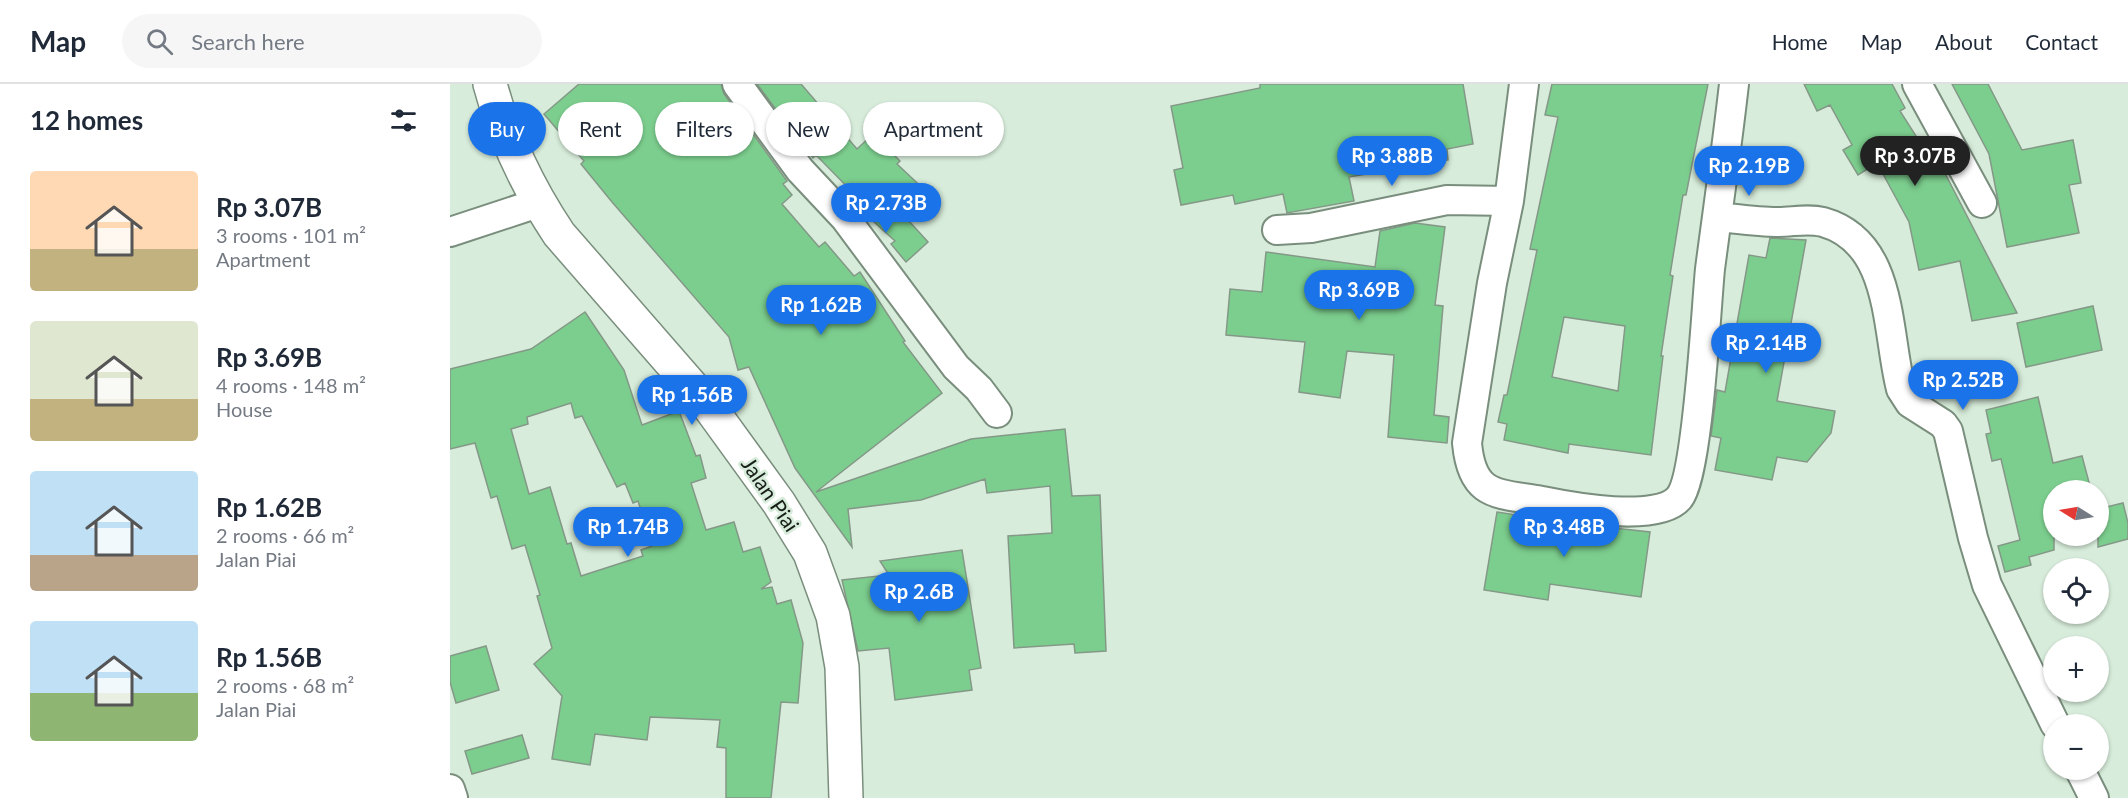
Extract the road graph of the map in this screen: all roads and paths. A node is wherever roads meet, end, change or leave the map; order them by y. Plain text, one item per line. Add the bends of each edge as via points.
1 (737, 84) edge
2 (1524, 84) edge
3 (1734, 84) edge
4 (1917, 84) edge
5 (494, 86) edge
6 (1509, 201) junction
7 (538, 203) junction
8 (1982, 203) dead end
9 (1718, 217) junction
10 (1276, 230) dead end
11 (450, 232) edge
12 (997, 413) dead end
13 (2050, 714) edge
14 (2085, 780) edge
15 (450, 789) edge
16 (453, 798) edge
17 (846, 798) edge
18 (2094, 798) edge

1 - 12 street via 800,170 845,218 956,367
2 - 6 street
3 - 9 street
4 - 8 street
5 - 7 street, Jalan Piai via 507,135
6 - 9 street via 1480,354 1467,443 1469,467 1482,486 1499,493 1577,507 1646,512 1665,508 1679,499 1691,463
6 - 10 street via 1447,200 1311,228
7 - 11 street
7 - 17 street, Jalan Piai via 559,234 708,405 810,553 833,616 842,667
9 - 13 street via 1823,222 1845,231 1869,254 1879,275 1901,389 1910,403 1948,431 1988,585
14 - 18 street
15 - 16 street

